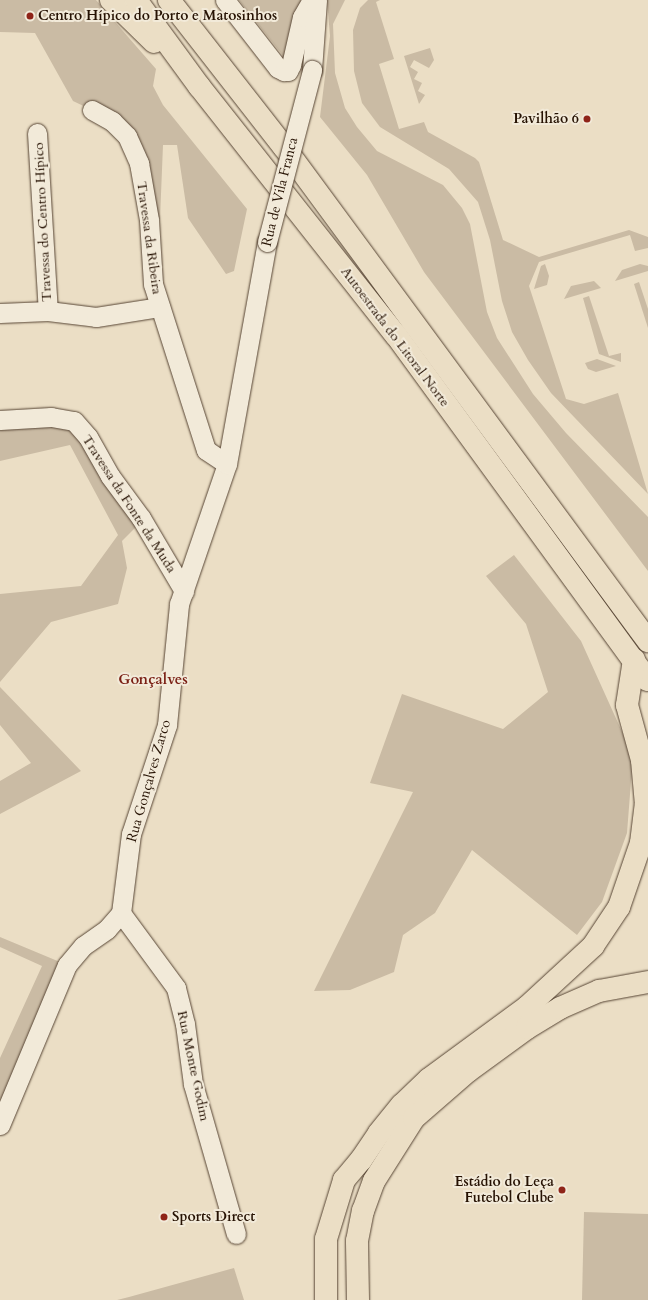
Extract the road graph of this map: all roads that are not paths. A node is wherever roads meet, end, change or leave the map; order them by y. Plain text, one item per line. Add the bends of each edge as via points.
1 (111, 0) edge
2 (136, 0) edge
3 (169, 0) edge
4 (225, 0) edge
5 (312, 0) edge
6 (317, 0) edge
7 (199, 86) junction
8 (92, 110) dead end
9 (37, 133) dead end
10 (160, 307) junction
11 (48, 311) junction
12 (0, 312) edge
13 (241, 385) joint
14 (0, 420) edge
15 (227, 464) junction
16 (184, 591) junction
17 (648, 641) edge
18 (634, 660) junction
19 (648, 680) edge
20 (121, 913) junction
21 (648, 982) edge
22 (0, 1125) edge
23 (361, 1160) junction
24 (236, 1234) dead end
25 (326, 1300) edge
26 (344, 1300) edge
27 (358, 1300) edge

1 - 7 highway
2 - 7 highway, Autoestrada do Litoral Norte
3 - 17 highway, Autoestrada do Litoral Norte via 284,147
4 - 5 street via 278,68 284,71 288,71 291,65 302,17
6 - 13 street, Rua de Vila Franca, bridge via 312,70 267,242
7 - 18 highway, Autoestrada do Litoral Norte via 396,335
8 - 10 street, Travessa da Ribeira via 112,121 127,136 138,163 149,220 153,284
9 - 11 street, Travessa do Centro Hípico
10 - 11 street via 96,317
10 - 15 street, Travessa da Ribeira via 206,450
11 - 12 street
13 - 15 street, Rua Gonçalves Zarco
14 - 16 street, Travessa da Fonte da Muda via 51,417 74,421 88,437 110,476 141,518
15 - 16 street, Rua Gonçalves Zarco
16 - 20 street, Rua Gonçalves Zarco via 179,604 167,725 131,834
18 - 19 highway, Autoestrada do Litoral Norte
18 - 23 highway via 627,706 642,760 646,805 641,843 619,907 593,946 527,1007 429,1079 402,1105
20 - 22 street via 107,929 83,946 67,964
20 - 24 street, Rua Monte Godim via 176,988 185,1024 193,1084
21 - 27 highway via 600,991 560,1008 527,1028 468,1071 414,1118 374,1181 363,1211 357,1241
23 - 25 highway via 344,1180 326,1239
23 - 26 highway via 359,1179 342,1239

